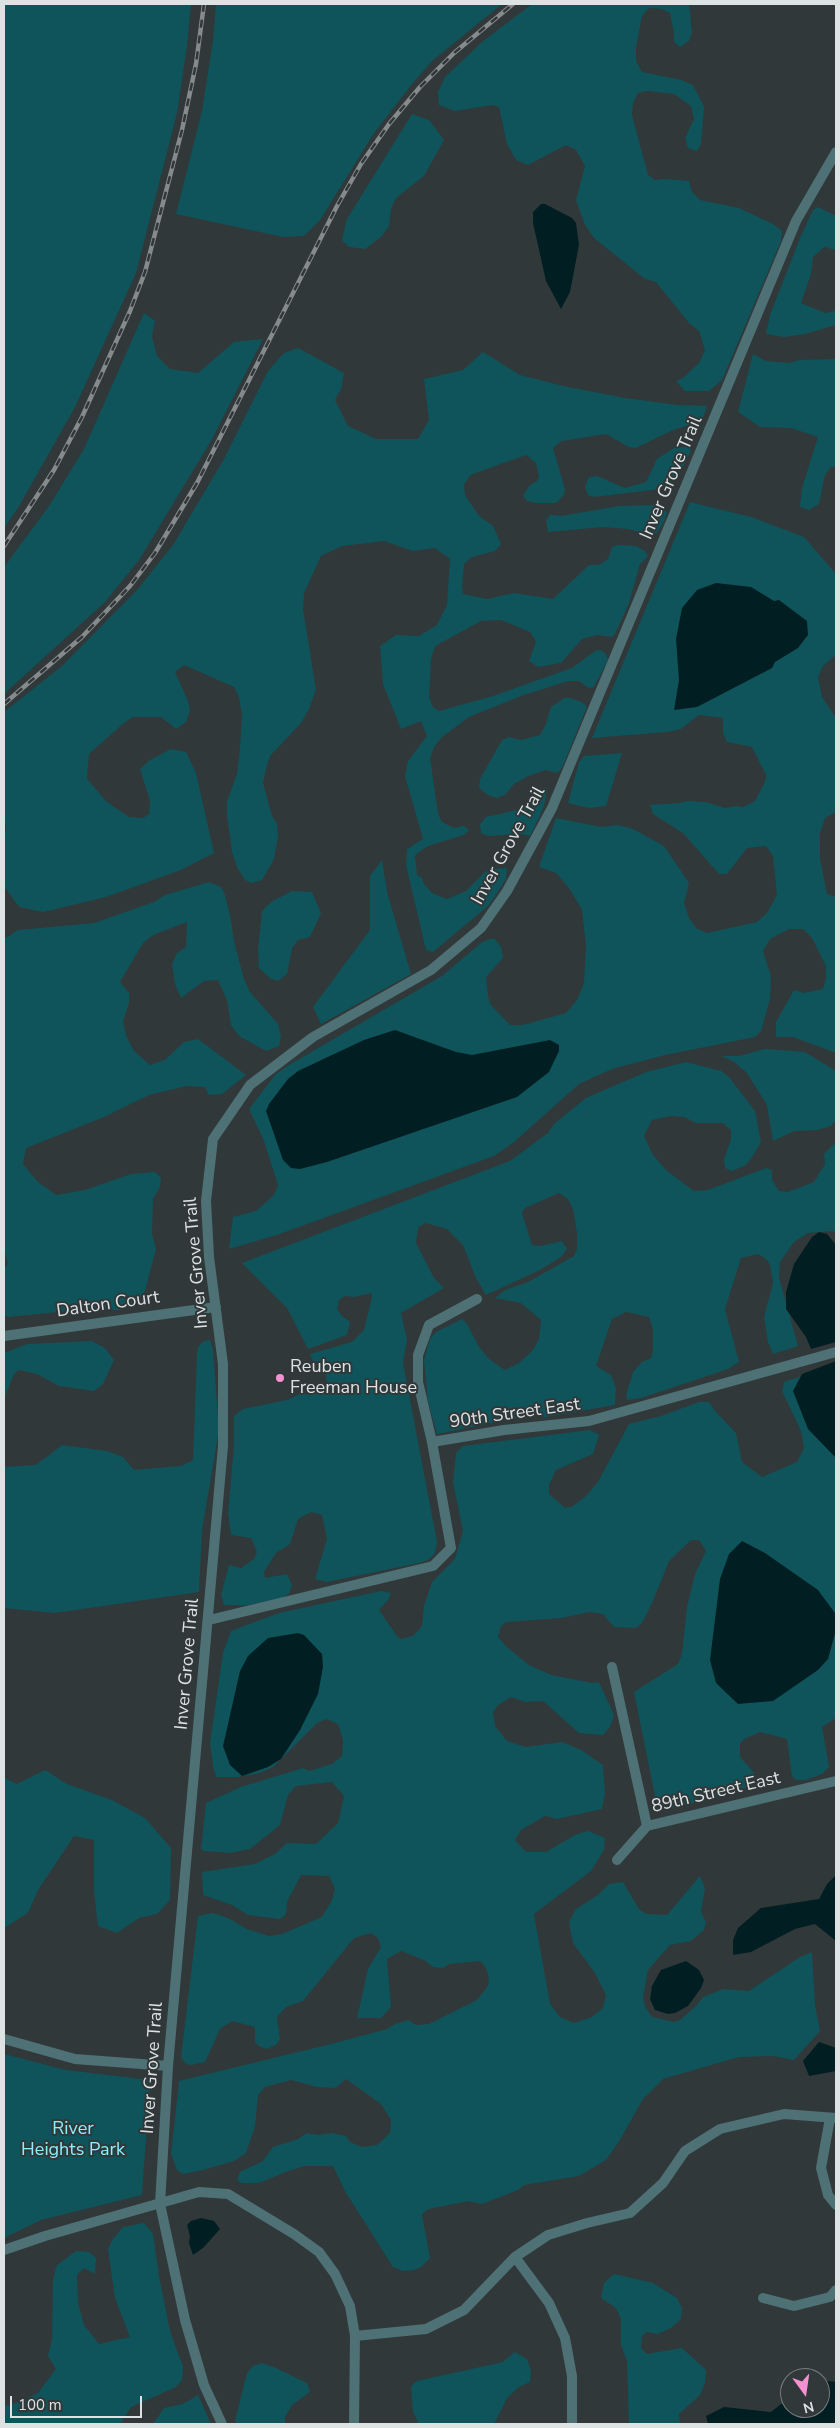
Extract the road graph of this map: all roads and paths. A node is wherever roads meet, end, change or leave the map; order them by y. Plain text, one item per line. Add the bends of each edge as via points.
1 (836, 152) edge
2 (477, 1299) dead end
3 (216, 1308) junction
4 (4, 1336) edge
5 (836, 1352) edge
6 (432, 1442) junction
7 (209, 1620) junction
8 (612, 1667) dead end
9 (836, 1781) edge
10 (646, 1826) junction
11 (617, 1860) dead end
12 (4, 2039) edge
13 (168, 2066) junction
14 (833, 2118) edge
15 (160, 2204) junction
16 (836, 2205) edge
17 (4, 2250) edge
18 (515, 2257) junction
19 (836, 2290) edge
20 (763, 2298) dead end
21 (355, 2336) junction
22 (222, 2424) edge
23 (354, 2424) edge
24 (572, 2424) edge

1 - 3 street, Inver Grove Trail via 796,222 552,808 507,892 481,928 431,970 313,1037 250,1085 213,1139 206,1201
2 - 6 street via 428,1325 418,1355 418,1382
3 - 4 street, Dalton Court
3 - 7 street, Inver Grove Trail via 223,1364 224,1410
5 - 6 street, 90th Street East via 589,1421
6 - 7 street, 90th Street East via 451,1548 433,1566
7 - 13 street, Inver Grove Trail
8 - 10 street
9 - 10 street, 89th Street East
10 - 11 street, 89th Street East
12 - 13 street via 75,2059
13 - 15 street, Inver Grove Trail
14 - 16 street via 821,2168 828,2195
14 - 18 street via 784,2114 720,2129 685,2152 663,2183 630,2213 548,2235
15 - 17 street
15 - 21 street via 199,2192 228,2194 294,2234 319,2252 335,2274 350,2306
15 - 22 street, Inver Grove Trail via 198,2366
18 - 21 street via 464,2310 426,2328
18 - 24 street via 549,2302 565,2338 572,2376
19 - 20 street via 830,2297 794,2306
21 - 23 street

